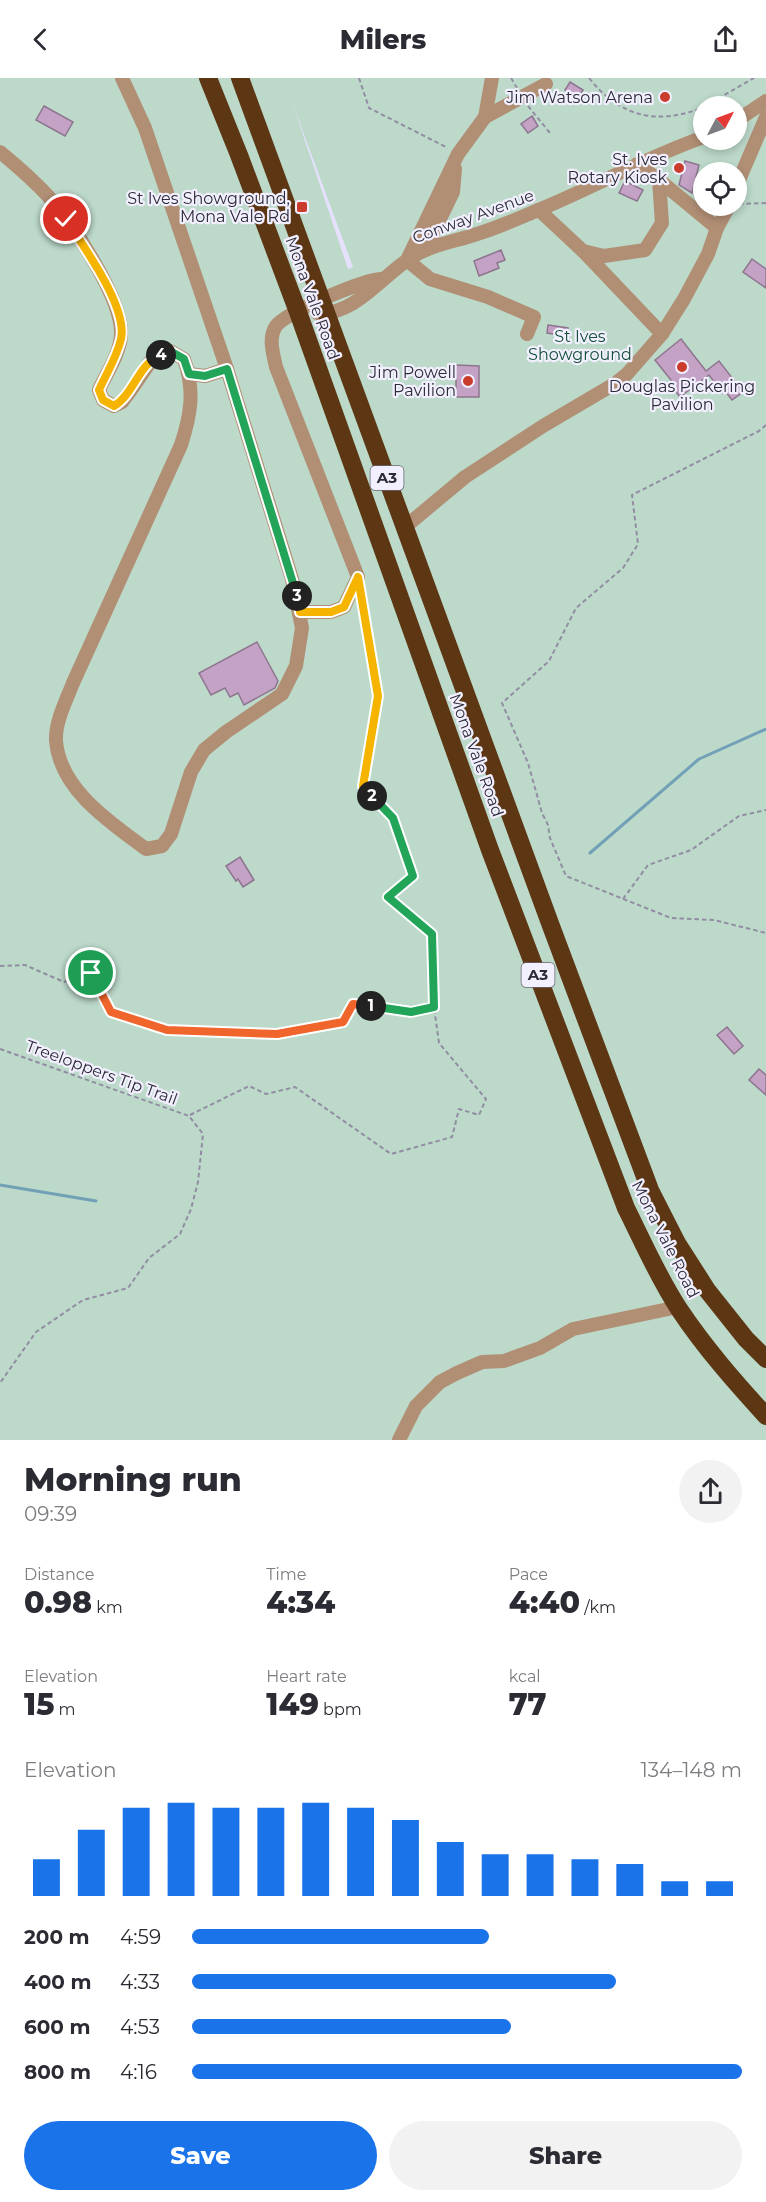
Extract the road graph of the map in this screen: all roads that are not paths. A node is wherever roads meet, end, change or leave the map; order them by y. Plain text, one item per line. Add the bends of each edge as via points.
1 (122, 78) edge
2 (208, 78) edge
3 (240, 78) edge
4 (492, 78) edge
5 (546, 84) dead end
6 (766, 102) edge
7 (747, 114) edge
8 (485, 117) junction
9 (766, 117) edge
10 (693, 141) edge
11 (0, 152) edge
12 (457, 158) junction
13 (747, 162) edge
14 (637, 164) junction
15 (660, 180) junction
16 (539, 210) junction
17 (724, 216) edge
18 (717, 228) junction
19 (426, 248) junction
20 (583, 252) junction
21 (407, 260) junction
22 (325, 306) junction
23 (298, 312) junction
24 (527, 334) dead end
25 (662, 334) junction
26 (227, 369) junction
27 (189, 374) junction
28 (405, 527) junction
29 (300, 612) junction
30 (678, 1307) junction
31 (766, 1359) edge
32 (766, 1416) edge
33 (399, 1440) edge

1 - 26 street via 145,128
2 - 23 highway, Mona Vale Road / A3
3 - 22 highway, Mona Vale Road / A3
4 - 8 street, Conway Avenue
5 - 8 street
6 - 7 street
8 - 12 street, Conway Avenue
9 - 13 street
10 - 14 street, Conway Avenue
11 - 27 street via 33,181 66,219 104,280 120,316 122,337 99,390 103,400 114,406 122,402 153,358 170,351 184,359
12 - 19 street via 453,192
12 - 21 street, Conway Avenue
14 - 15 street
14 - 16 street, Conway Avenue
15 - 18 street
15 - 20 street via 662,223 645,250 604,256
16 - 19 street, Conway Avenue via 478,234
16 - 20 street
17 - 18 street
18 - 25 street via 692,285
19 - 21 street, Conway Avenue
20 - 25 street
21 - 22 street via 381,279 369,280
21 - 24 street via 430,279 534,317
22 - 23 street
22 - 28 highway, Mona Vale Road / A3
23 - 29 street via 275,327 271,341 276,367 358,577 344,607 331,612
23 - 30 highway, Mona Vale Road / A3 via 490,850 626,1208
25 - 28 street via 616,383 465,477
26 - 27 street via 205,376
26 - 29 street
27 - 29 street via 190,419 181,445 61,714 56,741 65,772 87,801 146,849 162,846 171,834 191,772 204,750 282,694 290,681 300,651
28 - 31 highway, Mona Vale Road / A3 via 650,1190 707,1290
30 - 32 highway, Mona Vale Road / A3 via 704,1345
30 - 33 street via 573,1329 540,1348 457,1372 440,1382 416,1406

